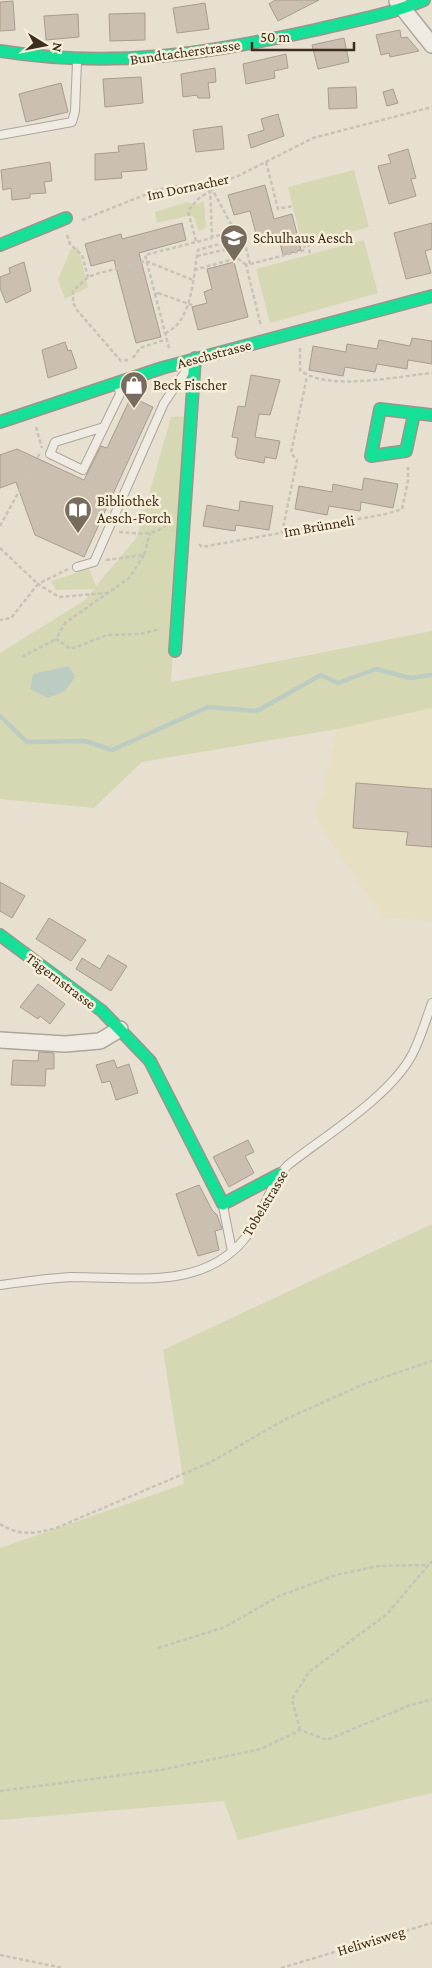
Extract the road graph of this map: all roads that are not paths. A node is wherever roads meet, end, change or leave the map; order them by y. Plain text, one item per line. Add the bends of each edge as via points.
1 (424, 0) edge
2 (400, 5) edge
3 (432, 45) edge
4 (0, 51) edge
5 (77, 60) junction
6 (0, 135) edge
7 (66, 218) road end
8 (0, 245) edge
9 (432, 296) edge
10 (195, 358) junction
11 (118, 381) junction
12 (414, 414) junction
13 (432, 415) edge
14 (0, 422) edge
15 (104, 427) junction
16 (77, 567) road end
17 (175, 651) dead end
18 (0, 935) edge
19 (432, 1003) edge
20 (120, 1029) junction
21 (0, 1040) edge
22 (280, 1174) junction
23 (223, 1204) junction
24 (232, 1251) junction
25 (0, 1285) edge

1 - 2 street, Bundtacherstrasse
2 - 3 street
2 - 5 street, Bundtacherstrasse via 290,36 196,53 129,60
4 - 5 street, Bundtacherstrasse
5 - 6 lane via 72,122
7 - 8 street
9 - 10 street, Aeschstrasse
10 - 11 street, Aeschstrasse
10 - 16 lane via 164,403 94,562
10 - 17 street
11 - 14 street, Aeschstrasse
11 - 15 lane via 120,394
12 - 12 street via 380,408 371,456 406,451
12 - 13 street
15 - 15 lane via 83,470 50,454 55,442
18 - 20 street, Tägernstrasse via 102,1011
19 - 22 lane, Tobelstrasse via 412,1054 397,1077
20 - 21 street via 100,1041 65,1044
20 - 23 street, Tägernstrasse via 150,1061
22 - 23 street
22 - 24 lane, Tobelstrasse via 247,1236
23 - 24 lane
24 - 25 lane, Tobelstrasse via 218,1264 197,1272 157,1279 70,1277

